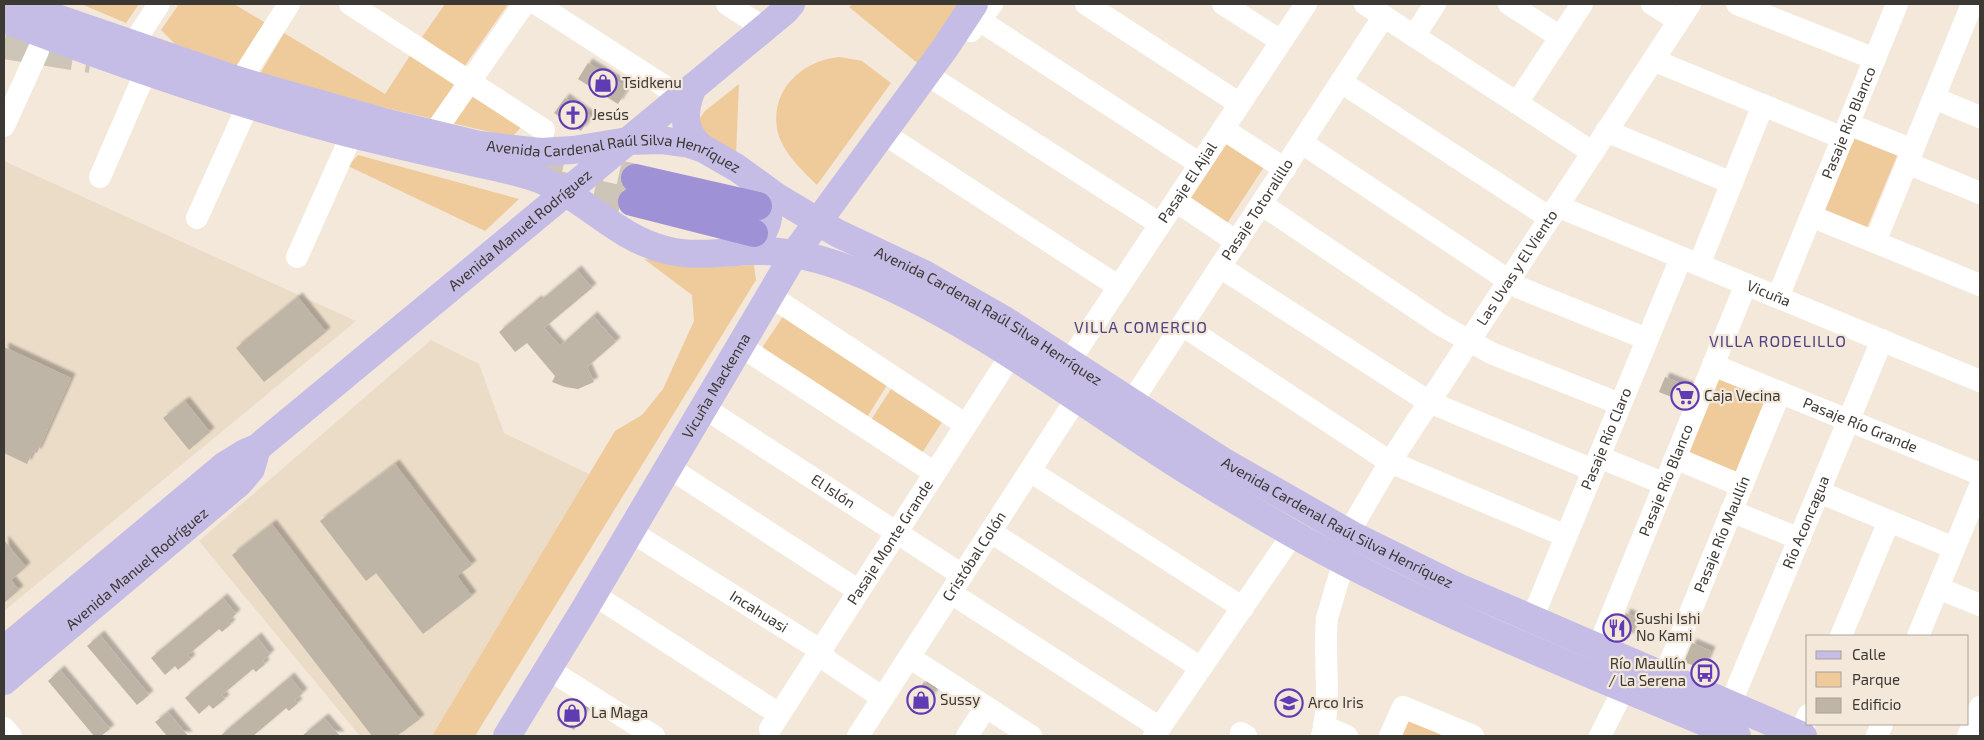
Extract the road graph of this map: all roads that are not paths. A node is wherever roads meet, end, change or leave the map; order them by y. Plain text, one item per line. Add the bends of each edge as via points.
1 (16, 4) edge
2 (62, 4) edge
3 (159, 4) edge
4 (289, 4) edge
5 (350, 4) edge
6 (524, 4) edge
7 (537, 4) edge
8 (727, 4) edge
9 (1086, 4) edge
10 (1223, 4) edge
11 (1306, 4) edge
12 (1365, 4) edge
13 (1435, 4) edge
14 (1509, 4) edge
15 (1582, 4) edge
16 (1652, 4) edge
17 (1737, 4) edge
18 (1897, 4) edge
19 (1972, 4) edge
20 (982, 9) edge
21 (785, 12) edge
22 (1684, 12) edge
23 (1384, 16) junction
24 (4, 20) edge
25 (1414, 36) junction
26 (1560, 37) junction
27 (4, 40) edge
28 (1281, 42) junction
29 (38, 51) junction
30 (137, 57) junction
31 (1875, 58) junction
32 (1653, 60) junction
33 (926, 74) junction
34 (470, 82) junction
35 (1341, 82) junction
36 (687, 92) junction
37 (244, 93) junction
38 (1934, 98) junction
39 (1517, 103) junction
40 (1240, 104) junction
41 (1763, 105) junction
42 (1980, 117) edge
43 (4, 126) edge
44 (1223, 129) junction
45 (544, 130) dead end
46 (1606, 131) junction
47 (1845, 131) junction
48 (434, 133) junction
49 (884, 133) junction
50 (352, 134) junction
51 (628, 141) junction
52 (1302, 143) junction
53 (704, 149) junction
54 (1592, 152) junction
55 (1910, 156) junction
56 (1200, 164) junction
57 (1285, 169) junction
58 (100, 177) dead end
59 (1732, 184) junction
60 (565, 192) junction
61 (1980, 193) edge
62 (760, 196) junction
63 (1176, 202) junction
64 (1261, 204) junction
65 (1553, 212) junction
66 (1811, 216) junction
67 (198, 218) dead end
68 (818, 222) junction
69 (1160, 224) junction
70 (749, 242) junction
71 (1237, 242) junction
72 (1875, 242) junction
73 (795, 253) junction
74 (297, 257) dead end
75 (1690, 261) junction
76 (1220, 267) junction
77 (1509, 280) junction
78 (1746, 284) junction
79 (1980, 285) edge
80 (1119, 288) junction
81 (769, 295) junction
82 (1778, 297) junction
83 (1182, 325) junction
84 (1647, 339) junction
85 (1882, 340) junction
86 (1469, 342) junction
87 (739, 345) junction
88 (1011, 355) junction
89 (1713, 365) junction
90 (1979, 378) edge
91 (1079, 379) junction
92 (1780, 392) junction
93 (1131, 402) junction
94 (1429, 402) junction
95 (1620, 404) junction
96 (703, 406) junction
97 (1849, 420) junction
98 (966, 425) junction
99 (257, 448) junction
100 (1675, 458) junction
101 (1390, 462) junction
102 (1596, 464) junction
103 (668, 467) junction
104 (1030, 471) junction
105 (935, 473) junction
106 (1980, 474) edge
107 (1664, 484) junction
108 (1742, 486) junction
109 (1980, 486) edge
110 (1819, 492) junction
111 (1732, 511) junction
112 (1889, 521) junction
113 (630, 531) junction
114 (897, 532) junction
115 (991, 532) junction
116 (1293, 534) junction
117 (1352, 535) junction
118 (1566, 536) junction
119 (1800, 539) junction
120 (1954, 548) junction
121 (1344, 562) junction
122 (957, 584) junction
123 (1938, 588) junction
124 (859, 591) junction
125 (73, 592) junction
126 (593, 594) junction
127 (1980, 605) edge
128 (1243, 608) junction
129 (1532, 619) junction
130 (74, 621) junction
131 (1841, 635) edge
132 (1918, 635) edge
133 (1598, 648) junction
134 (4, 650) edge
135 (819, 653) junction
136 (909, 657) junction
137 (1201, 668) junction
138 (548, 669) junction
139 (1631, 676) junction
140 (1664, 677) junction
141 (4, 681) edge
142 (883, 698) junction
143 (1730, 705) junction
144 (986, 707) junction
145 (1980, 707) edge
146 (4, 728) edge
147 (1803, 729) edge
148 (1323, 731) edge
149 (1157, 732) edge
150 (11, 736) edge
151 (507, 736) edge
152 (654, 736) edge
153 (858, 736) edge
154 (967, 736) edge
155 (1031, 736) edge
156 (1347, 736) edge
157 (1390, 736) edge
158 (1473, 736) edge
159 (1600, 736) edge
160 (1736, 736) edge
161 (1968, 736) edge

1 - 30 main road, Avenida Cardenal Raúl Silva Henríquez
2 - 30 main road, Avenida Cardenal Raúl Silva Henríquez
3 - 30 street
4 - 37 street
5 - 34 street
6 - 34 street
7 - 36 street
8 - 21 street
9 - 40 street
10 - 28 street
11 - 28 street, Pasaje El Ajial
12 - 23 street
13 - 25 street
14 - 26 street
15 - 26 street
16 - 22 street
17 - 31 street
18 - 31 street, Pasaje Río Blanco
19 - 38 street
20 - 33 main road, Vicuña Mackenna via 945,48
20 - 56 street
21 - 36 main road, Avenida Manuel Rodríguez
22 - 32 street, Las Uvas y El Viento
23 - 25 street
23 - 35 street, Pasaje Totoralillo
24 - 30 main road, Avenida Cardenal Raúl Silva Henríquez
25 - 39 street
26 - 39 street
27 - 29 main road, Avenida Cardenal Raúl Silva Henríquez
28 - 40 street, Pasaje El Ajial
29 - 30 main road, Avenida Cardenal Raúl Silva Henríquez via 76,59
29 - 43 street
30 - 37 main road, Avenida Cardenal Raúl Silva Henríquez
30 - 58 street
31 - 47 street, Pasaje Río Blanco
32 - 41 street
32 - 46 street, Las Uvas y El Viento
33 - 49 main road, Vicuña Mackenna
33 - 69 street
34 - 45 street
34 - 48 street
35 - 52 street, Pasaje Totoralillo
35 - 65 street, Vicuña
36 - 51 main road, Avenida Manuel Rodríguez
36 - 53 main road via 686,124 692,138
37 - 48 main road, Avenida Cardenal Raúl Silva Henríquez
37 - 50 main road, Avenida Cardenal Raúl Silva Henríquez
37 - 67 street
38 - 42 street
38 - 55 street
39 - 54 street
40 - 44 street, Pasaje El Ajial
41 - 47 street
41 - 59 street, Pasaje Río Claro
44 - 56 street, Pasaje El Ajial
44 - 57 street
46 - 54 street, Las Uvas y El Viento
46 - 59 street
47 - 55 street
47 - 66 street, Pasaje Río Blanco
48 - 51 main road, Avenida Cardenal Raúl Silva Henríquez via 500,148 540,152
49 - 68 main road, Vicuña Mackenna
49 - 80 street
50 - 60 main road, Avenida Cardenal Raúl Silva Henríquez via 524,174
50 - 74 street
51 - 53 main road, Avenida Cardenal Raúl Silva Henríquez via 670,140
51 - 60 main road, Avenida Manuel Rodríguez
52 - 57 street, Pasaje Totoralillo
52 - 77 street
53 - 62 main road, Avenida Cardenal Raúl Silva Henríquez via 737,168
54 - 65 street, Las Uvas y El Viento
55 - 61 street
55 - 72 street
56 - 63 street, Pasaje El Ajial
57 - 64 street, Pasaje Totoralillo
59 - 75 street, Pasaje Río Claro
60 - 70 main road, Avenida Cardenal Raúl Silva Henríquez via 620,231 649,245 698,254
60 - 99 main road, Avenida Manuel Rodríguez
62 - 68 main road, Avenida Cardenal Raúl Silva Henríquez
62 - 70 main road via 769,205 768,219 760,238
62 - 70 highway via 634,190
63 - 69 street, Pasaje El Ajial
63 - 71 street
64 - 71 street, Pasaje Totoralillo
64 - 86 street
65 - 75 street, Vicuña
65 - 77 street, Las Uvas y El Viento
66 - 72 street
66 - 82 street, Pasaje Río Blanco
68 - 73 main road, Vicuña Mackenna
68 - 91 main road, Avenida Cardenal Raúl Silva Henríquez via 1006,320
69 - 80 street, Pasaje El Ajial
70 - 73 main road, Avenida Cardenal Raúl Silva Henríquez
71 - 76 street, Pasaje Totoralillo
72 - 79 street
73 - 81 main road, Vicuña Mackenna
73 - 88 main road, Avenida Cardenal Raúl Silva Henríquez via 873,279 944,315
75 - 78 street, Vicuña
75 - 84 street, Pasaje Río Claro
76 - 83 street, Pasaje Totoralillo
76 - 94 street
77 - 84 street via 1531,293
77 - 86 street, Las Uvas y El Viento
78 - 82 street, Vicuña
78 - 89 street, Pasaje Río Blanco
80 - 91 street, Pasaje El Ajial
81 - 87 main road, Vicuña Mackenna
81 - 98 street
82 - 85 street, Vicuña
83 - 93 street, Pasaje Totoralillo
83 - 101 street
84 - 95 street, Pasaje Río Claro
85 - 90 street, Vicuña
85 - 97 street, Río Aconcagua
86 - 94 street, Las Uvas y El Viento
86 - 95 street
87 - 96 main road, Vicuña Mackenna
87 - 105 street
88 - 91 main road, Avenida Cardenal Raúl Silva Henríquez
88 - 98 street, Pasaje Monte Grande
89 - 92 street, Pasaje Río Grande
89 - 100 street, Pasaje Río Blanco
91 - 93 main road, Avenida Cardenal Raúl Silva Henríquez
91 - 104 street, Cristóbal Colón
91 - 116 main road, Avenida Cardenal Raúl Silva Henríquez via 1202,480
92 - 97 street, Pasaje Río Grande
92 - 108 street, Pasaje Río Maullín
93 - 117 main road, Avenida Cardenal Raúl Silva Henríquez via 1232,468
94 - 101 street, Las Uvas y El Viento
94 - 102 street
95 - 102 street, Pasaje Río Claro
96 - 103 main road, Vicuña Mackenna
96 - 114 street, El Islón
97 - 106 street, Pasaje Río Grande
97 - 110 street, Río Aconcagua
98 - 105 street, Pasaje Monte Grande
99 - 125 main road, Avenida Manuel Rodríguez via 224,466
99 - 130 main road, Avenida Manuel Rodríguez via 251,469 239,483
100 - 107 street, Pasaje Río Blanco
100 - 108 street
101 - 117 street, Las Uvas y El Viento via 1356,520
101 - 118 street
102 - 107 street
102 - 118 street, Pasaje Río Claro
103 - 113 main road, Vicuña Mackenna
103 - 124 street
104 - 115 street, Cristóbal Colón
104 - 128 street
105 - 114 street, Pasaje Monte Grande
107 - 133 street, Pasaje Río Blanco
108 - 111 street, Pasaje Río Maullín
109 - 120 street
110 - 112 street
110 - 119 street, Río Aconcagua
111 - 119 street
111 - 140 street, Pasaje Río Maullín
112 - 120 street
112 - 131 street
113 - 126 main road, Vicuña Mackenna
113 - 135 street, Incahuasi via 812,644
114 - 122 street, El Islón
114 - 124 street, Pasaje Monte Grande
115 - 122 street, Cristóbal Colón
115 - 137 street
116 - 121 main road, Avenida Cardenal Raúl Silva Henríquez
116 - 128 street
117 - 121 street, Las Uvas y El Viento
117 - 129 main road, Avenida Cardenal Raúl Silva Henríquez
118 - 129 street, Pasaje Río Claro
119 - 143 street, Río Aconcagua
120 - 123 street
121 - 139 main road, Avenida Cardenal Raúl Silva Henríquez via 1445,610
121 - 148 street, Las Uvas y El Viento via 1327,618 1327,696
122 - 136 street, Cristóbal Colón
122 - 149 street, El Islón
123 - 127 street
123 - 132 street
124 - 135 street, Pasaje Monte Grande
125 - 130 main road
125 - 134 main road, Avenida Manuel Rodríguez
126 - 135 street, Pasaje Monte Grande via 775,722
126 - 138 main road, Vicuña Mackenna
128 - 137 street
129 - 133 main road, Avenida Cardenal Raúl Silva Henríquez
130 - 141 main road, Avenida Manuel Rodríguez
133 - 139 main road, Avenida Cardenal Raúl Silva Henríquez
135 - 142 street, Incahuasi
136 - 142 street, Cristóbal Colón
136 - 144 street
137 - 149 street
138 - 151 main road, Vicuña Mackenna
138 - 152 street
139 - 140 main road, Avenida Cardenal Raúl Silva Henríquez
139 - 159 street
139 - 160 main road, Avenida Cardenal Raúl Silva Henríquez
140 - 143 main road, Avenida Cardenal Raúl Silva Henríquez
142 - 153 street, Cristóbal Colón
143 - 147 main road, Avenida Cardenal Raúl Silva Henríquez
144 - 154 street
144 - 155 street
145 - 161 street
146 - 150 street
148 - 156 street
157 - 158 street via 1403,707

